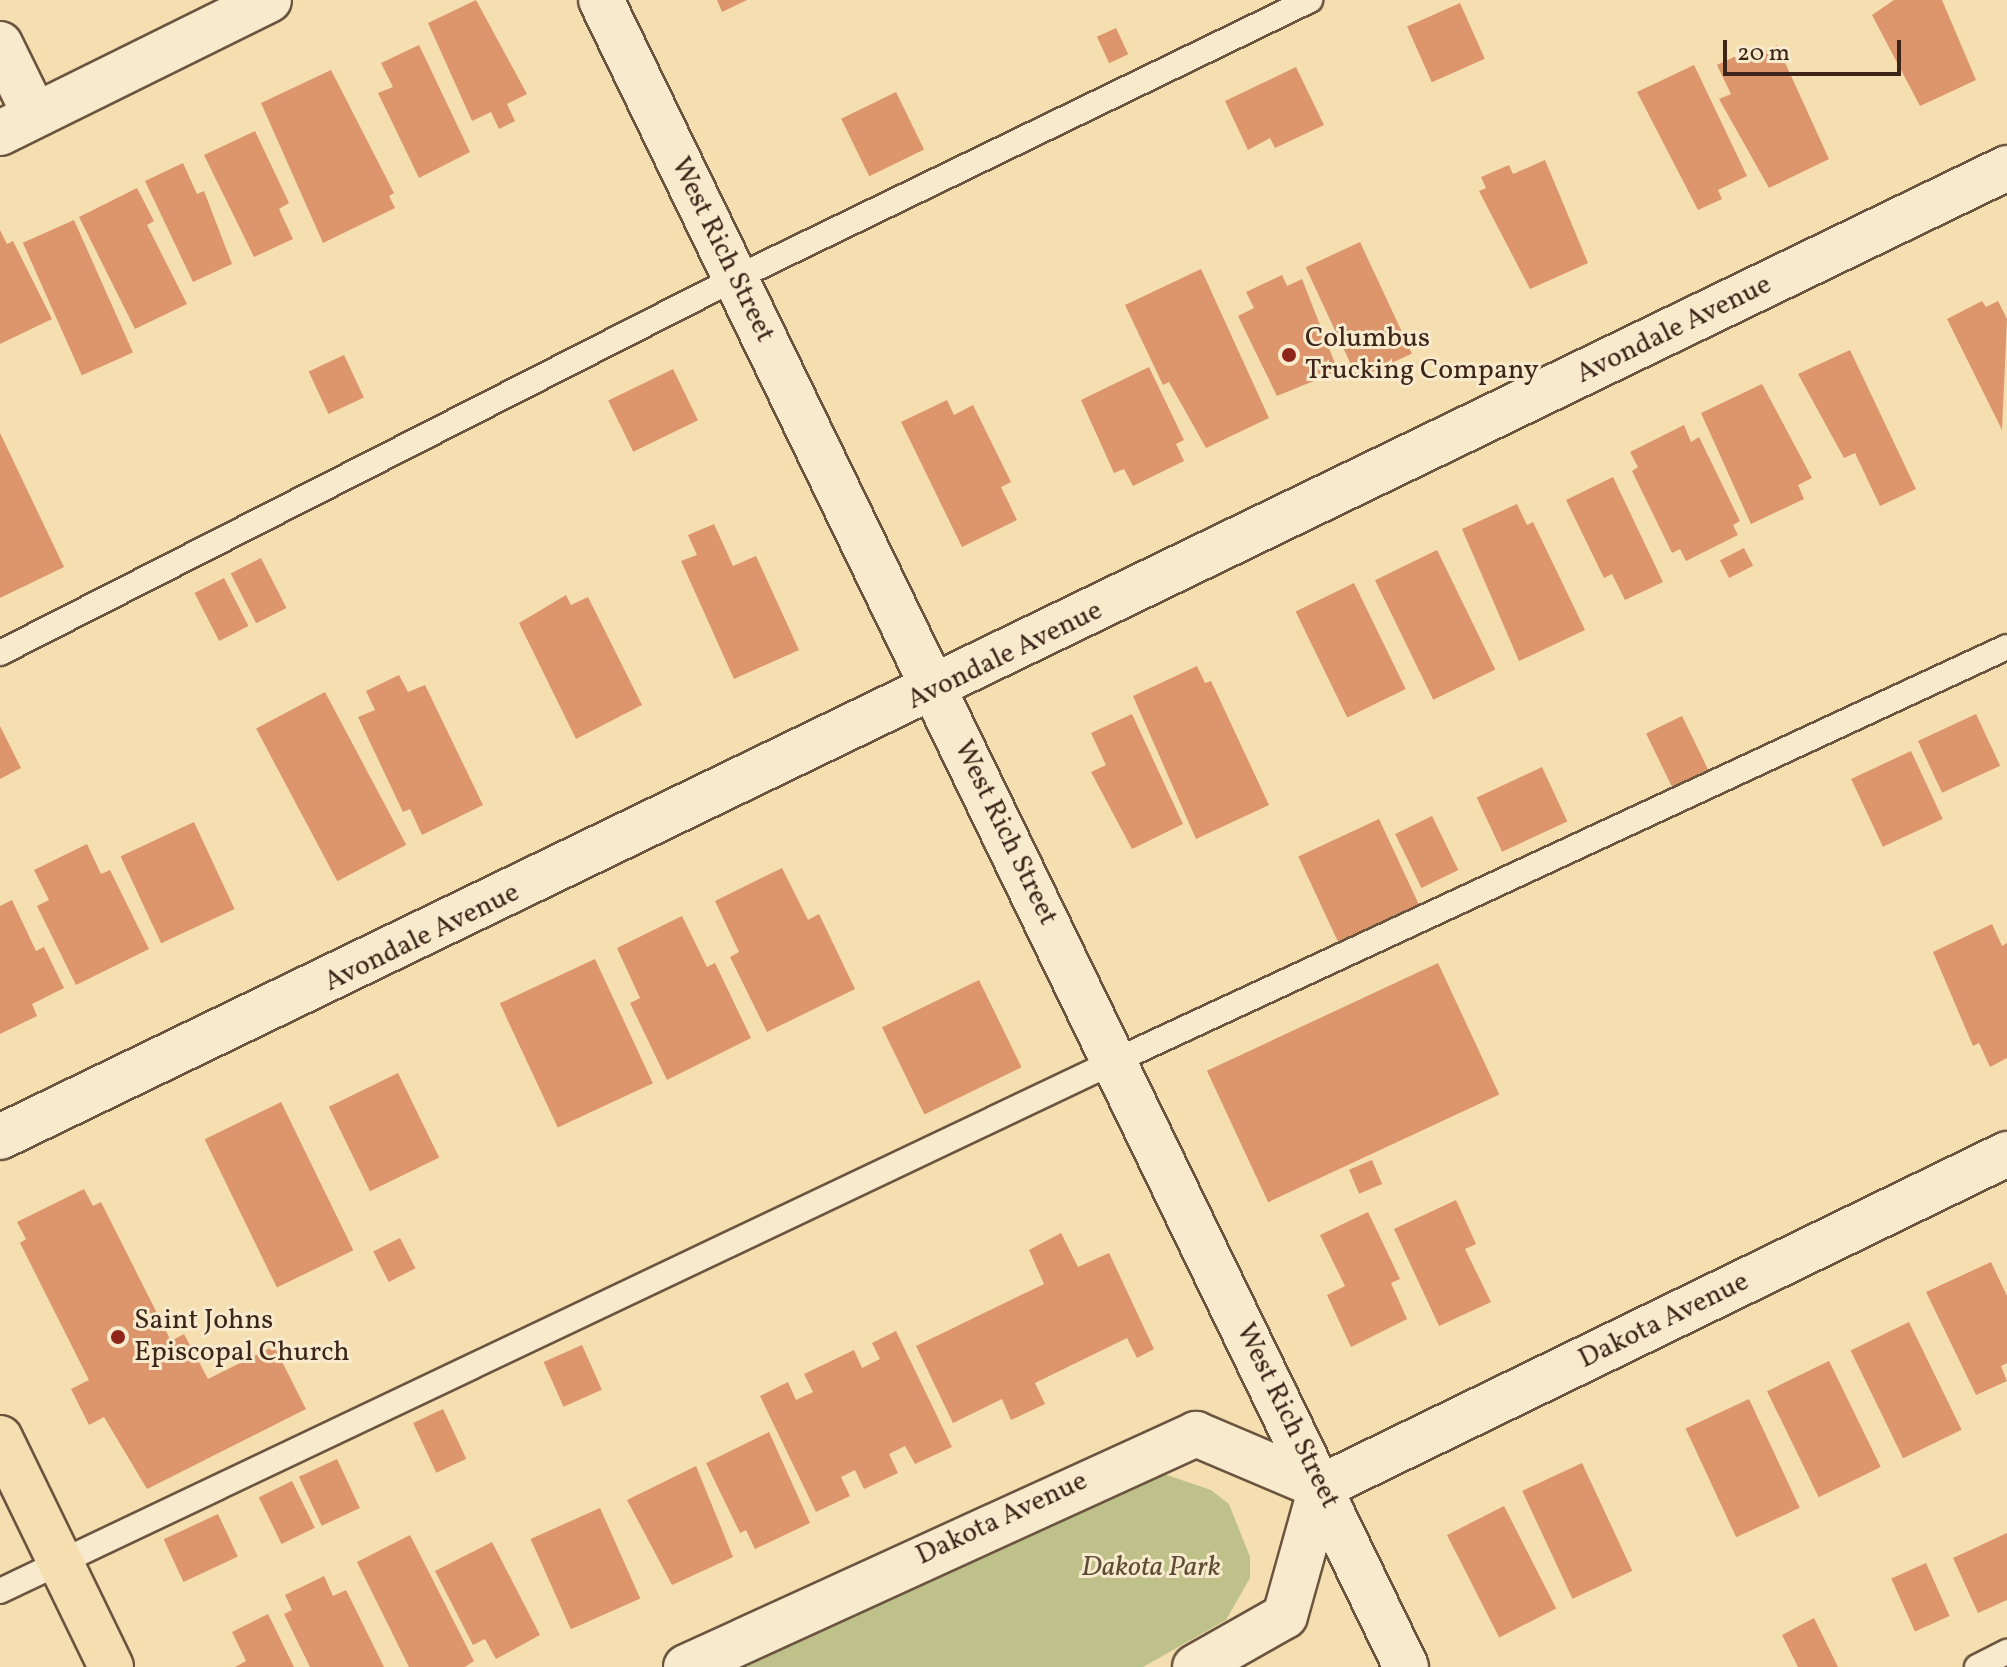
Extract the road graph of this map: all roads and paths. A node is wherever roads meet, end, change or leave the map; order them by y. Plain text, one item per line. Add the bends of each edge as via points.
1 (269, 0) edge
2 (601, 0) edge
3 (1310, 0) edge
4 (0, 44) edge
5 (18, 124) edge
6 (2007, 168) edge
7 (736, 278) junction
8 (2007, 647) edge
9 (0, 653) edge
10 (936, 690) junction
11 (1115, 1061) junction
12 (0, 1137) edge
13 (2007, 1154) edge
14 (0, 1438) edge
15 (1321, 1487) junction
16 (60, 1562) junction
17 (0, 1591) edge
18 (2007, 1652) edge
19 (111, 1667) edge
20 (686, 1667) edge
21 (1195, 1667) edge
22 (1406, 1667) edge
23 (1977, 1667) edge

1 - 5 street
2 - 7 street, West Rich Street
3 - 7 lane
4 - 5 street
6 - 10 street, Avondale Avenue
7 - 9 lane
7 - 10 street, West Rich Street
8 - 11 lane
10 - 11 street, West Rich Street
10 - 12 street, Avondale Avenue
11 - 15 street, West Rich Street
11 - 16 lane
13 - 15 street, Dakota Avenue
14 - 16 main road
15 - 20 street, Dakota Avenue via 1196,1434
15 - 21 street via 1285,1616
15 - 22 street, West Rich Street
16 - 17 lane
16 - 19 main road
18 - 23 lane

